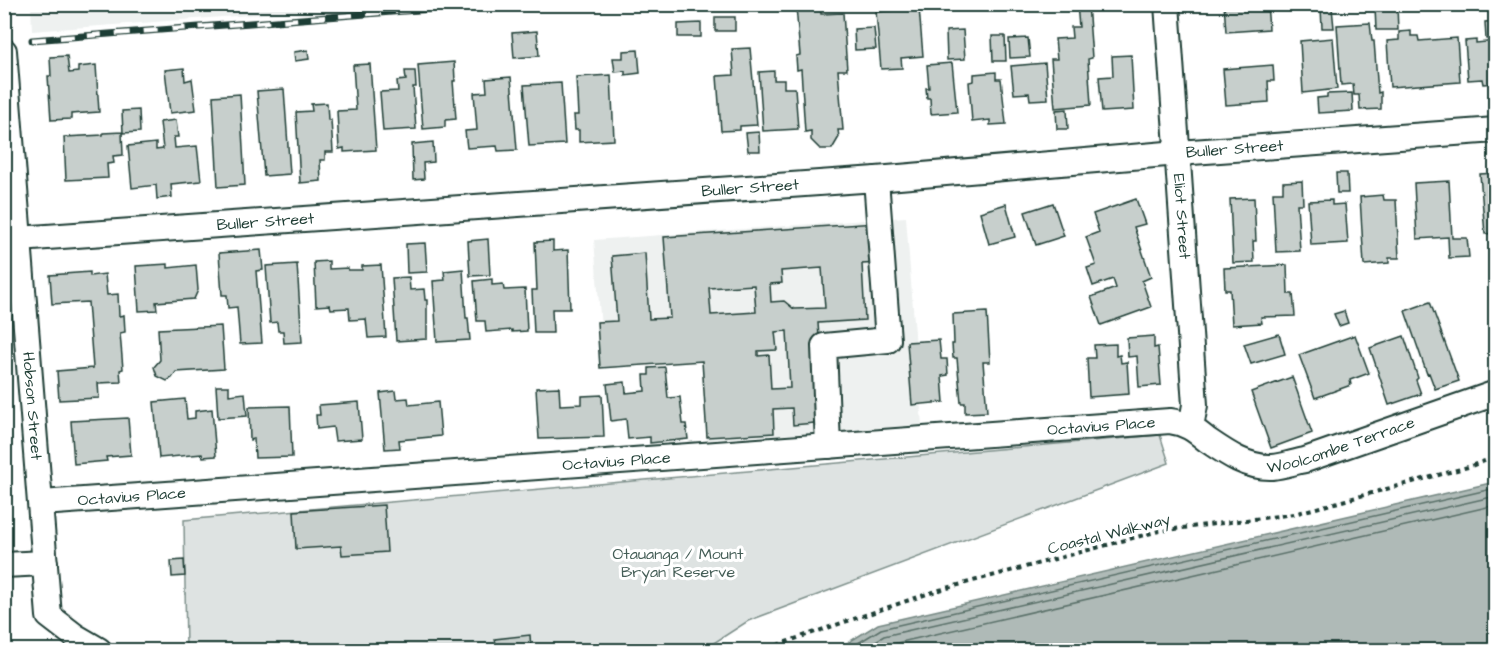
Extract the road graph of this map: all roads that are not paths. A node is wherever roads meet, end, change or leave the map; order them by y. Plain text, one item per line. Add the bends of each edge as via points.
1 (1167, 4) edge
2 (4, 51) edge
3 (1496, 130) edge
4 (1178, 153) junction
5 (876, 179) junction
6 (12, 240) edge
7 (1496, 393) edge
8 (1191, 427) junction
9 (828, 446) junction
10 (42, 503) junction
11 (45, 563) junction
12 (4, 565) edge
13 (99, 651) edge

1 - 4 street, Eliot Street
2 - 6 street, Hobson Street
3 - 4 street, Buller Street
4 - 5 street, Buller Street
4 - 8 street, Eliot Street via 1195,405
5 - 6 street, Buller Street
5 - 9 street via 888,340 824,346
6 - 10 street, Hobson Street
7 - 8 street, Woolcombe Terrace via 1305,460 1272,467 1238,459
8 - 9 street, Octavius Place via 1170,421
9 - 10 street, Octavius Place
10 - 11 street, Hobson Street
11 - 12 street
11 - 13 street, Hobson Street via 49,616

